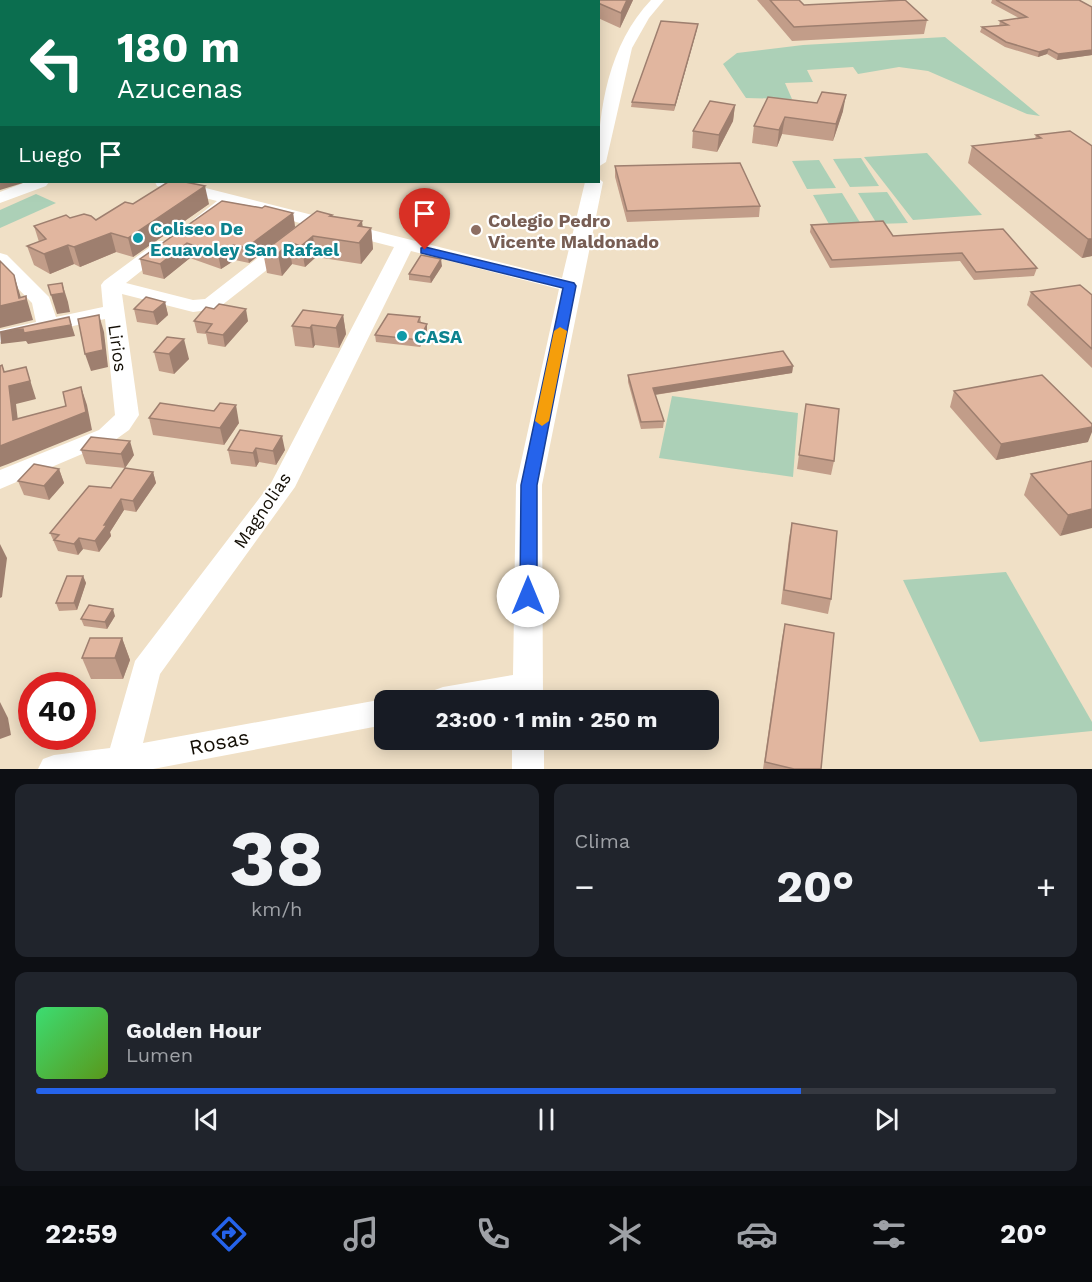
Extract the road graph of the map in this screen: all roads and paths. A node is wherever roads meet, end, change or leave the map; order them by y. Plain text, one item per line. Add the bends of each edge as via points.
1 (643, 0) edge
2 (658, 0) edge
3 (644, 16) junction
4 (600, 154) edge
5 (38, 183) edge
6 (167, 183) edge
7 (594, 183) edge
8 (0, 198) edge
9 (232, 199) junction
10 (316, 223) junction
11 (404, 245) junction
12 (0, 259) edge
13 (111, 285) junction
14 (570, 286) junction
15 (113, 311) junction
16 (47, 325) junction
17 (0, 336) edge
18 (0, 480) edge
19 (528, 690) edge
20 (374, 714) edge
21 (528, 750) edge
22 (121, 765) edge
23 (54, 769) edge
24 (528, 769) edge

1 - 3 street
2 - 3 street
3 - 4 street via 625,48
5 - 8 street
6 - 9 street
7 - 14 street
9 - 10 street
9 - 13 street
10 - 11 street
10 - 13 street via 210,305 193,306
11 - 14 street
11 - 22 street, Magnolias via 282,487 146,670
12 - 16 street via 42,301
13 - 15 street, Lirios
14 - 19 street via 529,485
15 - 16 street
15 - 18 street, Lirios via 127,415 121,425 107,435
16 - 17 street
20 - 22 street, Rosas
21 - 24 street
22 - 23 street, Rosas

